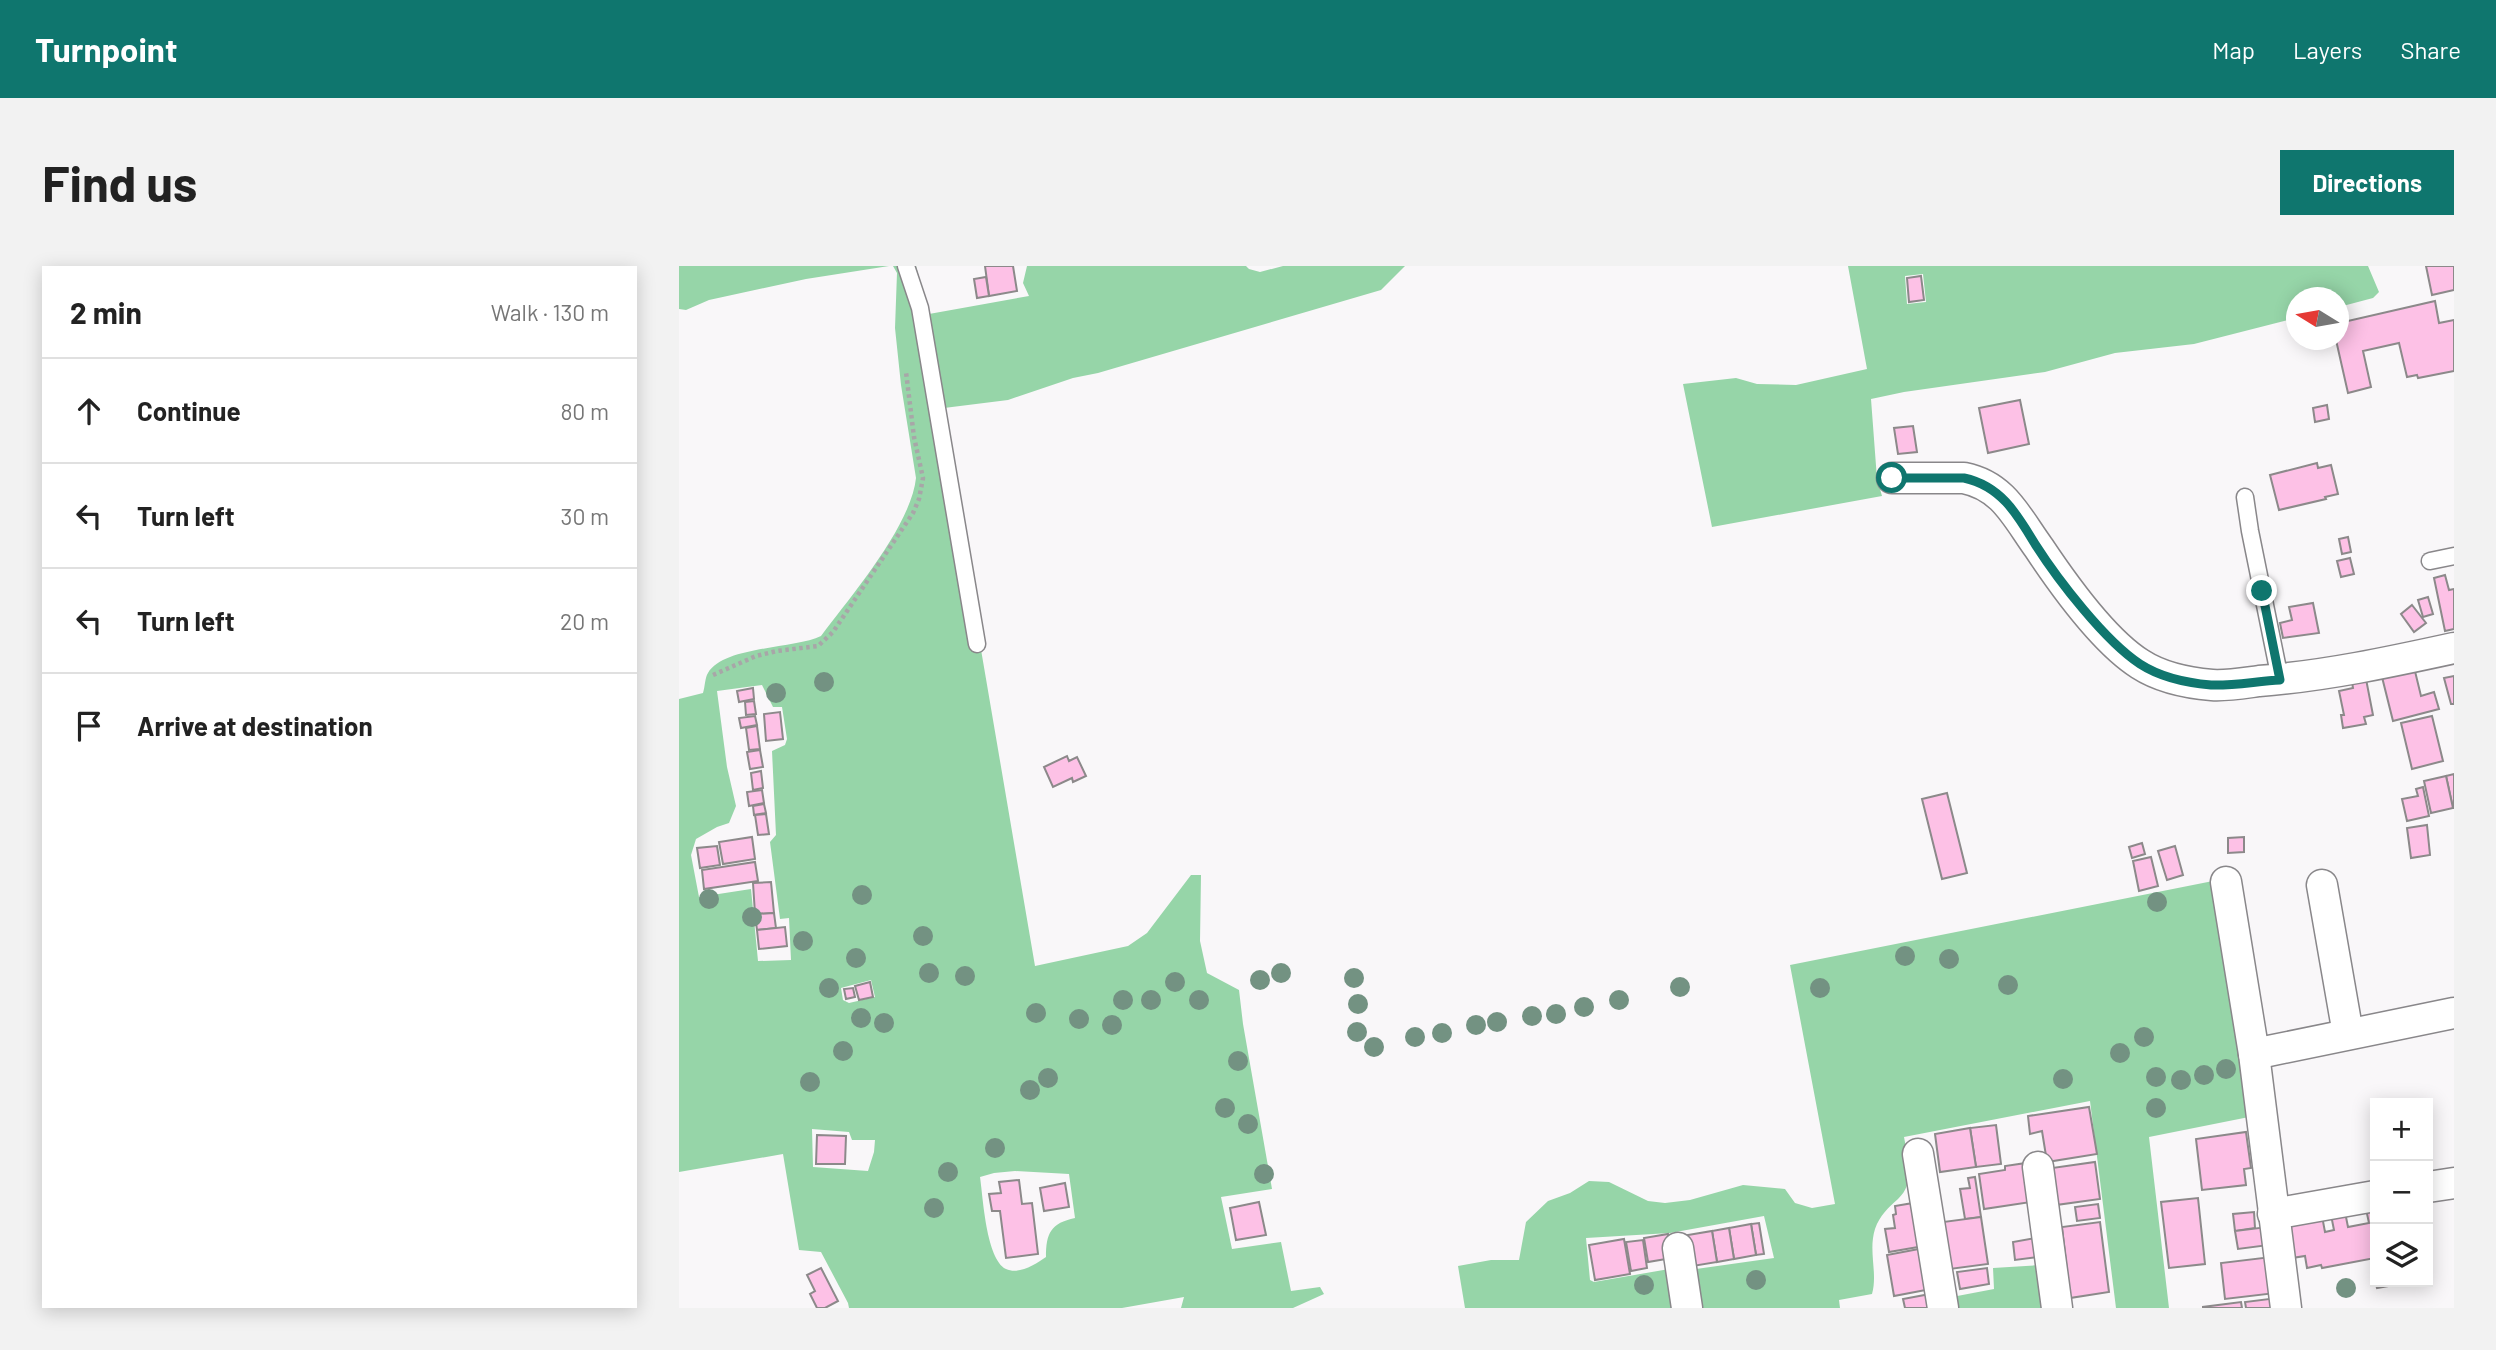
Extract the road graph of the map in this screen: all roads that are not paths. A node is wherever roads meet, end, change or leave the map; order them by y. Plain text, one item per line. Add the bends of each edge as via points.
1 (907, 266) edge
2 (1892, 478) dead end
3 (2245, 497) dead end
4 (2454, 556) edge
5 (2430, 561) dead end
6 (977, 644) dead end
7 (2454, 648) edge
8 (2280, 680) junction
9 (2225, 882) dead end
10 (2322, 885) dead end
11 (2454, 1013) edge
12 (2348, 1034) junction
13 (2254, 1054) junction
14 (1918, 1154) dead end
15 (2038, 1167) dead end
16 (2454, 1183) edge
17 (2433, 1186) edge
18 (2370, 1197) edge
19 (2273, 1214) junction
20 (1678, 1248) dead end
21 (1687, 1308) edge
22 (1943, 1308) edge
23 (2057, 1308) edge
24 (2286, 1308) edge

1 - 6 lane via 920,308
2 - 8 street via 1964,478 1995,491 2013,508 2065,586 2141,665 2214,685
3 - 8 lane
4 - 5 lane
7 - 8 street
9 - 13 street
10 - 12 street
11 - 12 street
12 - 13 street
13 - 19 street
14 - 22 street
15 - 23 street
16 - 17 street
18 - 19 street
19 - 24 street
20 - 21 street

